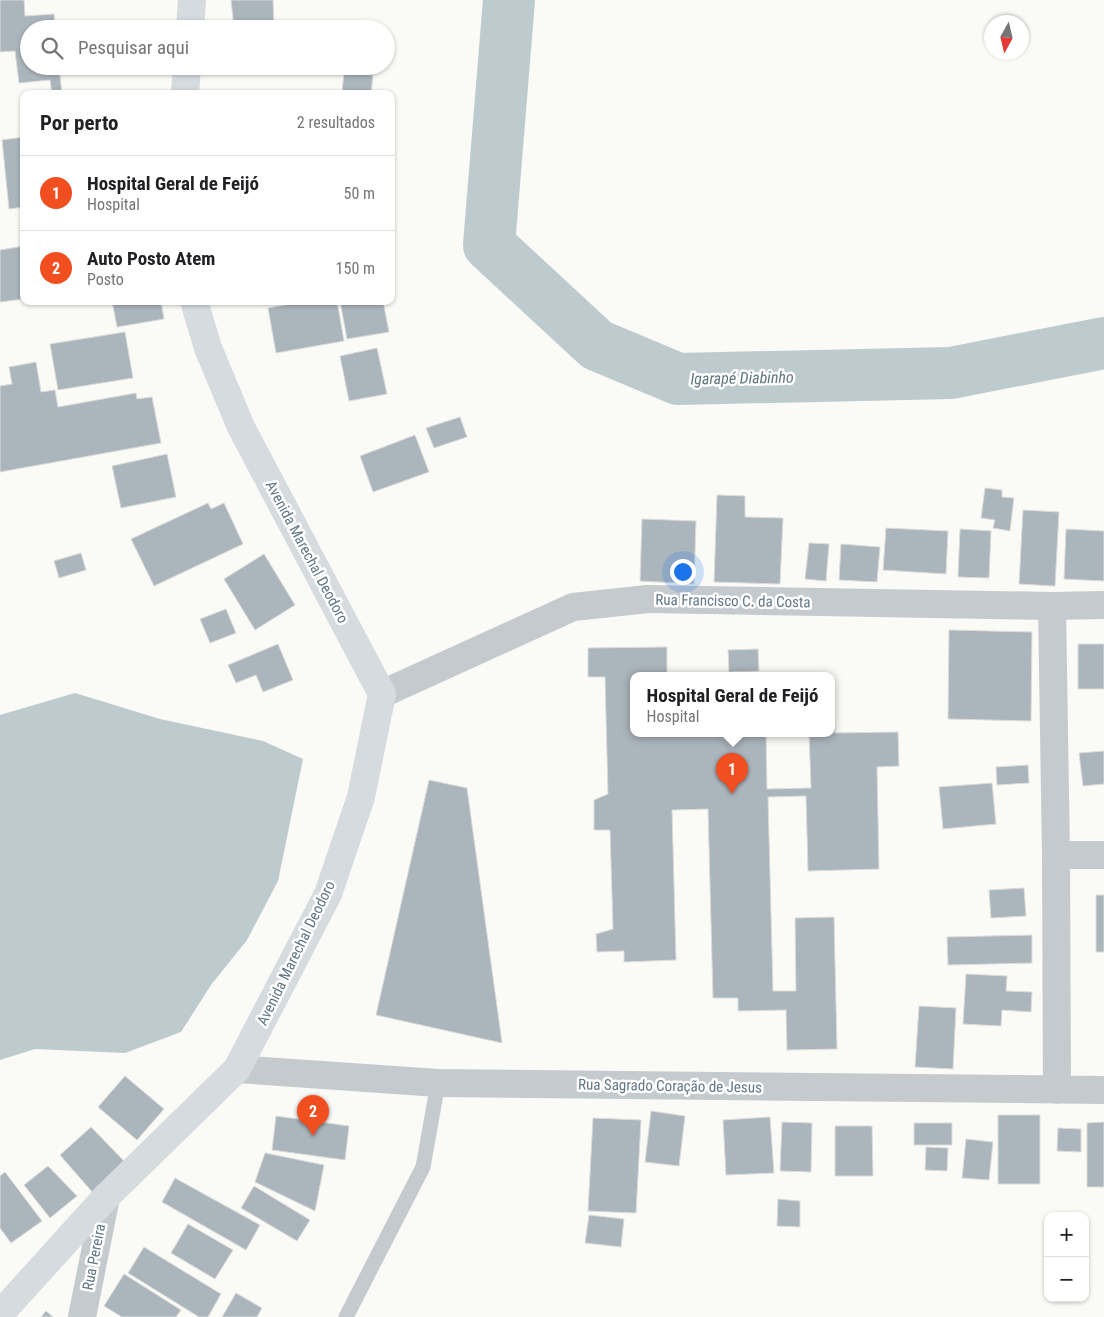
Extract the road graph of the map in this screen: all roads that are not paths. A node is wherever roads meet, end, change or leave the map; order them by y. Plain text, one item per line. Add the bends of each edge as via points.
1 (192, 0) edge
2 (191, 20) edge
3 (186, 75) edge
4 (185, 90) edge
5 (195, 305) edge
6 (1104, 605) edge
7 (1052, 606) junction
8 (382, 694) junction
9 (1056, 855) junction
10 (1104, 855) edge
11 (238, 1069) junction
12 (438, 1083) junction
13 (1057, 1090) junction
14 (1104, 1090) edge
15 (106, 1197) junction
16 (0, 1314) edge
17 (82, 1317) edge
18 (346, 1317) edge

1 - 2 main road
3 - 4 main road
5 - 8 main road, Avenida Marechal Deodoro via 208,348 241,427
6 - 7 street, Rua Francisco C. da Costa
7 - 8 street, Rua Francisco C. da Costa via 648,599 573,607
7 - 9 street
8 - 11 main road, Avenida Marechal Deodoro via 361,797 328,894
9 - 10 street
9 - 13 street
11 - 12 street, Rua Sagrado Coração de Jesus
11 - 15 main road, Avenida Marechal Deodoro
12 - 13 street, Rua Sagrado Coração de Jesus
12 - 18 lane via 422,1167
13 - 14 street, Rua Sagrado Coração de Jesus
15 - 16 main road, Avenida Marechal Deodoro
15 - 17 street, Rua Pereira

